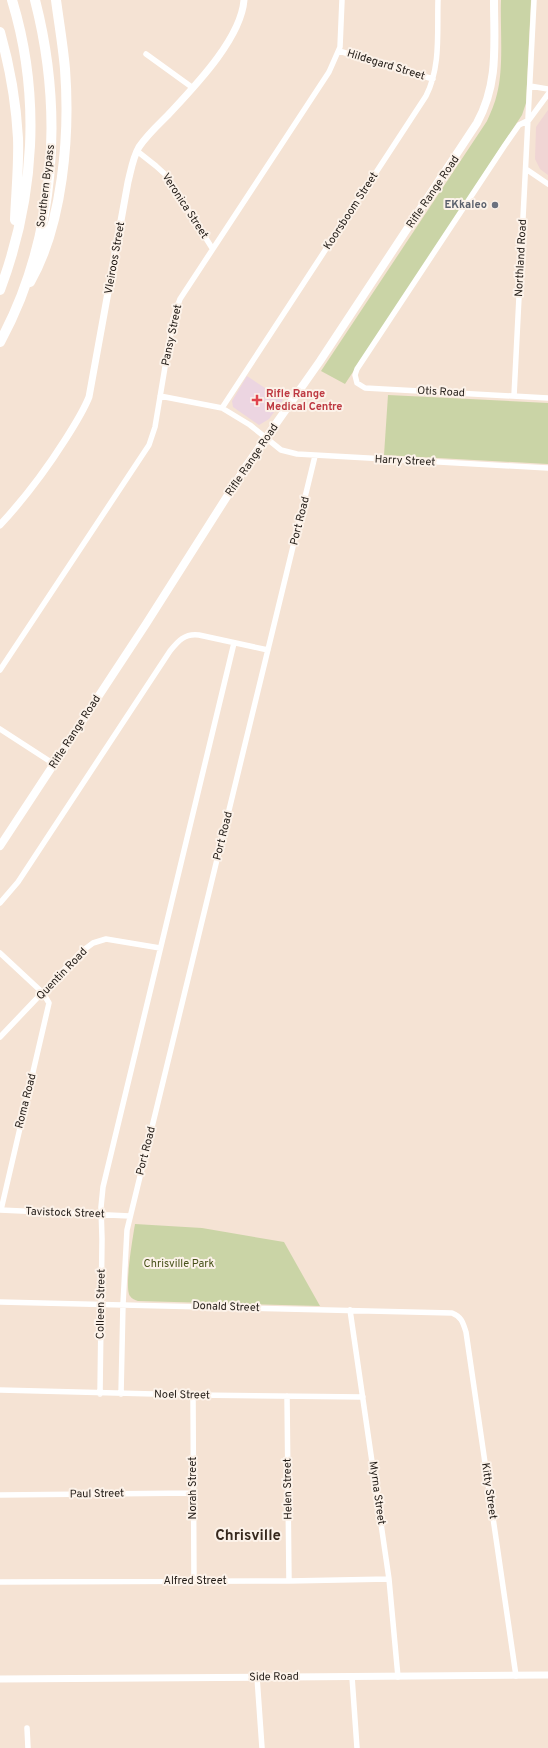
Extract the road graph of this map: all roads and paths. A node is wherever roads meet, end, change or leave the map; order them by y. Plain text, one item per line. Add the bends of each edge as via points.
1 (12, 0) edge
2 (35, 0) edge
3 (56, 0) edge
4 (244, 0) edge
5 (342, 0) edge
6 (438, 0) edge
7 (494, 0) edge
8 (534, 0) edge
9 (0, 32) edge
10 (339, 51) junction
11 (146, 54) dead end
12 (433, 79) junction
13 (530, 86) junction
14 (193, 88) junction
15 (548, 89) edge
16 (548, 94) edge
17 (529, 120) junction
18 (137, 151) junction
19 (526, 169) junction
20 (548, 184) edge
21 (16, 242) junction
22 (212, 248) junction
23 (0, 290) edge
24 (18, 301) junction
25 (0, 342) edge
26 (160, 396) junction
27 (514, 396) junction
28 (548, 398) edge
29 (222, 408) junction
30 (267, 437) junction
31 (315, 456) junction
32 (548, 468) edge
33 (0, 525) edge
34 (234, 643) junction
35 (268, 650) junction
36 (0, 670) edge
37 (0, 729) edge
38 (54, 764) junction
39 (0, 846) edge
40 (0, 903) edge
41 (160, 948) junction
42 (0, 953) edge
43 (43, 994) junction
44 (0, 1037) edge
45 (0, 1210) edge
46 (101, 1214) junction
47 (130, 1216) junction
48 (0, 1302) edge
49 (101, 1304) junction
50 (123, 1304) junction
51 (350, 1310) junction
52 (452, 1313) joint
53 (0, 1390) edge
54 (100, 1394) junction
55 (121, 1394) junction
56 (193, 1395) junction
57 (287, 1396) junction
58 (364, 1397) junction
59 (193, 1493) junction
60 (0, 1495) edge
61 (389, 1579) junction
62 (194, 1581) junction
63 (289, 1581) junction
64 (0, 1582) edge
65 (548, 1675) edge
66 (352, 1676) junction
67 (398, 1676) junction
68 (516, 1676) junction
69 (257, 1678) junction
70 (0, 1679) edge
71 (27, 1728) dead end
72 (28, 1748) edge
73 (262, 1748) edge
74 (357, 1748) edge

1 - 21 highway, Southern Bypass via 27,68 31,115 28,172
2 - 24 highway, Southern Bypass via 48,68 52,138 47,192 40,229
3 - 24 highway via 66,90 65,139 59,192 45,251
4 - 14 street, Vleiroos Street via 237,26
5 - 10 street, Pansy Street
6 - 12 street, Koorsboom Street via 437,58
7 - 30 main road, Rifle Range Road via 492,79 490,94 482,115
8 - 13 street
9 - 21 highway via 16,113
10 - 12 street, Hildegard Street
10 - 22 street, Pansy Street via 320,85
11 - 14 street
12 - 29 street, Koorsboom Street via 418,112
13 - 15 street
13 - 17 street
14 - 18 street, Vleiroos Street
16 - 17 street
17 - 19 street, Northland Road
17 - 27 street, Otis Road via 517,127 355,375 360,387 368,389
18 - 22 street, Veronica Street via 167,176
18 - 33 street, Vleiroos Street via 128,182 89,397 59,449
19 - 20 street
19 - 27 street, Northland Road
21 - 23 highway, Southern Bypass
22 - 26 street, Pansy Street via 177,304
24 - 25 highway, Southern Bypass
26 - 29 street
26 - 36 street, Pansy Street via 149,445
27 - 28 street, Otis Road
29 - 30 street, Harry Street
30 - 31 street, Harry Street via 284,451
30 - 38 main road, Rifle Range Road
31 - 32 street, Harry Street
31 - 35 street, Port Road
34 - 35 street
34 - 40 street via 191,634 183,637 18,882
34 - 41 street
35 - 47 street, Port Road
37 - 38 street
38 - 39 main road, Rifle Range Road
41 - 43 street, Quentin Road via 106,939 97,941 81,952
41 - 46 street via 112,1146 103,1187
42 - 43 street
43 - 44 street, Quentin Road
43 - 45 street, Roma Road via 49,1003 48,1010
45 - 46 street, Tavistock Street
46 - 47 street, Tavistock Street
46 - 49 street, Colleen Street
47 - 50 street, Colleen Street
48 - 49 street, Donald Street
49 - 50 street, Donald Street
49 - 54 street, Colleen Street
50 - 51 street, Donald Street
50 - 55 street, Colleen Street
51 - 52 street, Donald Street
51 - 58 street, Myrna Street
52 - 68 street, Kitty Street via 461,1318 466,1332
53 - 54 street, Noel Street
54 - 55 street, Noel Street
55 - 56 street, Noel Street
56 - 57 street, Noel Street
56 - 59 street, Norah Street
57 - 58 street, Noel Street
57 - 63 street, Helen Street
58 - 61 street, Myrna Street
59 - 60 street, Paul Street
59 - 62 street, Norah Street
61 - 63 street, Alfred Street
61 - 67 street, Myrna Street
62 - 63 street, Alfred Street
62 - 64 street, Alfred Street
65 - 68 street, Side Road
66 - 67 street, Side Road
66 - 69 street, Side Road
66 - 74 street
67 - 68 street, Side Road
69 - 70 street, Side Road
69 - 73 street
71 - 72 street

